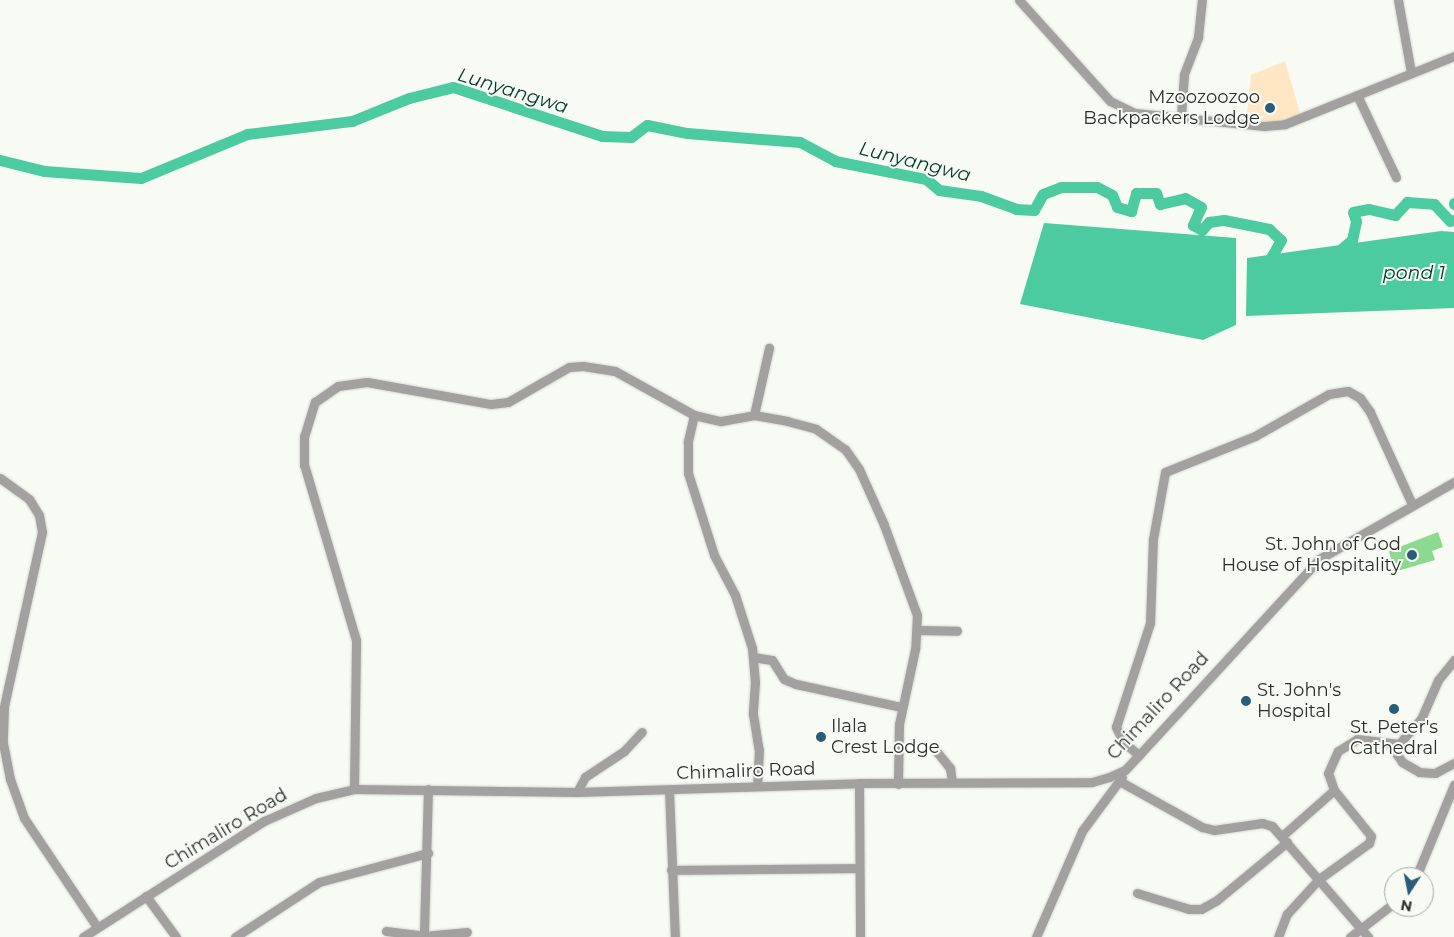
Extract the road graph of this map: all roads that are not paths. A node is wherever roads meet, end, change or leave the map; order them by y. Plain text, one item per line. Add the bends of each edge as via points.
1 (1019, 0) edge
2 (1202, 0) edge
3 (1398, 0) edge
4 (1454, 56) edge
5 (1411, 72) junction
6 (1357, 96) junction
7 (1181, 116) junction
8 (1396, 177) dead end
9 (769, 348) dead end
10 (694, 415) junction
11 (754, 415) junction
12 (0, 478) edge
13 (1454, 482) edge
14 (1412, 504) junction
15 (918, 630) junction
16 (957, 631) dead end
17 (753, 657) junction
18 (1454, 660) edge
19 (901, 707) junction
20 (642, 732) dead end
21 (1391, 746) junction
22 (937, 752) dead end
23 (1139, 755) junction
24 (1454, 763) edge
25 (1125, 770) junction
26 (952, 782) junction
27 (1121, 782) junction
28 (859, 783) junction
29 (898, 784) junction
30 (1454, 785) edge
31 (757, 786) junction
32 (354, 789) junction
33 (428, 789) junction
34 (669, 790) junction
35 (1334, 790) junction
36 (577, 792) junction
37 (1284, 839) junction
38 (428, 853) junction
39 (1420, 867) edge
40 (859, 868) junction
41 (671, 870) junction
42 (1319, 879) junction
43 (1137, 893) dead end
44 (146, 896) junction
45 (1384, 911) edge
46 (98, 927) junction
47 (1362, 930) junction
48 (386, 931) dead end
49 (467, 932) dead end
50 (424, 936) junction
51 (83, 937) edge
52 (176, 937) edge
53 (234, 937) edge
54 (674, 937) edge
55 (860, 937) edge
56 (1036, 937) edge
57 (1278, 937) edge
58 (1350, 937) edge
59 (1368, 937) edge

1 - 7 street via 1110,102 1135,113
2 - 7 street via 1198,37 1184,74
3 - 5 street
4 - 5 street
5 - 6 street
6 - 7 street via 1276,126
6 - 8 street
9 - 11 street
10 - 11 street via 721,421
10 - 17 street via 688,442 688,473 714,556 735,594
10 - 32 street via 615,372 583,366 569,367 508,402 491,404 367,382 338,386 315,402 304,437 304,466 356,640
11 - 15 street via 816,429 845,449 859,469 884,525 915,610
12 - 46 street via 28,499 39,515 42,532 4,707 3,743 10,779 24,818
13 - 14 street, Chimaliro Road
14 - 23 street, Chimaliro Road via 1336,546 1302,574
14 - 23 street via 1370,412 1360,398 1348,391 1329,394 1255,436 1165,472 1153,539 1150,623 1116,727 1123,742
15 - 16 street
15 - 19 street
17 - 19 street via 772,660 784,679 796,684
17 - 31 street via 753,714 759,750
18 - 21 street via 1438,680 1421,719 1399,744
19 - 29 street
20 - 36 street via 624,751 586,777
21 - 24 street via 1402,762 1419,772 1435,773
21 - 35 street via 1368,739 1345,745 1330,768
22 - 26 street via 950,768
23 - 25 street, Chimaliro Road
25 - 26 street, Chimaliro Road via 1092,782
25 - 27 street
26 - 29 street, Chimaliro Road
27 - 37 street via 1202,828 1214,830 1268,823
27 - 56 street via 1082,831
28 - 29 street, Chimaliro Road
28 - 31 street, Chimaliro Road
28 - 40 street
30 - 39 street
31 - 34 street, Chimaliro Road
32 - 33 street, Chimaliro Road
32 - 44 street, Chimaliro Road via 290,808
33 - 36 street, Chimaliro Road
33 - 38 street
34 - 36 street, Chimaliro Road
34 - 41 street
35 - 37 street
35 - 42 street via 1371,836 1354,855
37 - 42 street
37 - 43 street via 1217,900 1201,909 1189,909
38 - 50 street
38 - 53 street via 319,882
40 - 41 street
40 - 55 street
41 - 54 street
42 - 47 street
42 - 57 street via 1283,918
44 - 46 street, Chimaliro Road
44 - 52 street
45 - 47 street
46 - 51 street, Chimaliro Road
47 - 58 street
47 - 59 street
48 - 50 street
49 - 50 street

